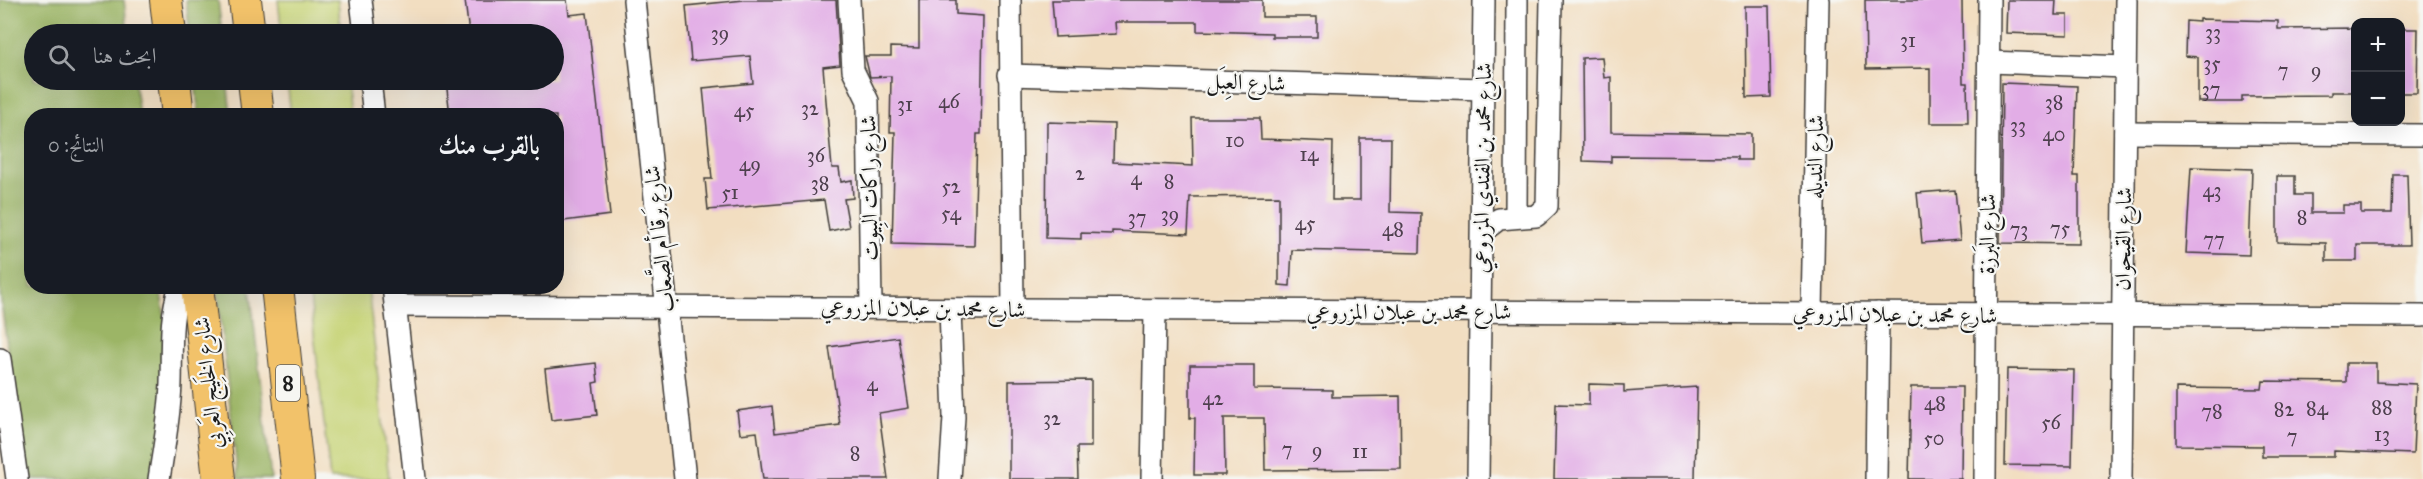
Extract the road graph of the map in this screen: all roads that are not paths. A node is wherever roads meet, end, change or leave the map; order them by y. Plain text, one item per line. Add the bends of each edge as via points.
1 (166, 0) edge
2 (245, 0) edge
3 (361, 0) edge
4 (634, 0) edge
5 (849, 0) edge
6 (1010, 0) edge
7 (1484, 0) edge
8 (1517, 0) edge
9 (1551, 0) edge
10 (1818, 0) edge
11 (1989, 0) edge
12 (2126, 0) edge
13 (169, 24) edge
14 (248, 24) edge
15 (364, 24) edge
16 (1990, 62) junction
17 (2125, 67) junction
18 (1009, 75) junction
19 (1484, 89) junction
20 (175, 90) edge
21 (255, 90) edge
22 (371, 90) edge
23 (177, 108) edge
24 (257, 108) edge
25 (373, 108) edge
26 (2125, 133) junction
27 (2423, 135) edge
28 (1516, 216) junction
29 (1482, 232) junction
30 (178, 294) edge
31 (198, 294) edge
32 (278, 294) edge
33 (394, 296) edge
34 (667, 307) junction
35 (871, 307) junction
36 (950, 309) junction
37 (1013, 309) junction
38 (1155, 310) junction
39 (1480, 311) junction
40 (1812, 313) junction
41 (1878, 314) junction
42 (1986, 315) junction
43 (2122, 315) junction
44 (2423, 316) edge
45 (0, 359) edge
46 (16, 479) edge
47 (159, 479) edge
48 (219, 479) edge
49 (298, 479) edge
50 (415, 479) edge
51 (685, 479) edge
52 (950, 479) edge
53 (1152, 479) edge
54 (1478, 479) edge
55 (1876, 479) edge
56 (1985, 479) edge
57 (2121, 479) edge

1 - 13 highway
2 - 14 highway
3 - 15 street
4 - 34 street, شارع بَرقا أم الصَّعاب
5 - 35 street, شارع راكات البِيوت via 853,70 867,101
6 - 18 street
7 - 19 street, شارع محمد بن الفندي المزروعي
8 - 28 street
9 - 28 street via 1547,206 1536,216
10 - 40 street, شارع النديله
11 - 16 street, شارع البَرزة
12 - 17 street, شارع القيحوان
16 - 17 street
16 - 42 street, شارع البَرزة
17 - 26 street, شارع القيحوان
18 - 19 street, شارع العِبَل
18 - 37 street
19 - 29 street, شارع محمد بن الفندي المزروعي
20 - 23 highway
21 - 24 highway
22 - 25 street
26 - 27 street
26 - 43 street, شارع القيحوان
28 - 29 street via 1499,219
29 - 39 street, شارع محمد بن الفندي المزروعي
30 - 47 street
31 - 48 highway, شارع الخَلِيج العَربِي
32 - 49 highway, 8
33 - 34 street, شارع محمد بن عبلان المزروعي
33 - 50 street
34 - 35 street, شارع محمد بن عبلان المزروعي
34 - 51 street, شارع بَرقا أم الصَّعاب
35 - 36 street, شارع محمد بن عبلان المزروعي
36 - 37 street, شارع محمد بن عبلان المزروعي
36 - 52 street via 954,417
37 - 38 street, شارع محمد بن عبلان المزروعي
38 - 39 street, شارع محمد بن عبلان المزروعي
38 - 53 street
39 - 40 street, شارع محمد بن عبلان المزروعي
39 - 54 street, شارع محمد بن الفندي المزروعي
40 - 41 street, شارع محمد بن عبلان المزروعي
41 - 42 street, شارع محمد بن عبلان المزروعي
41 - 55 street
42 - 43 street, شارع محمد بن عبلان المزروعي
42 - 56 street, شارع البَرزة
43 - 44 street, شارع محمد بن عبلان المزروعي
43 - 57 street, شارع القيحوان
45 - 46 street

